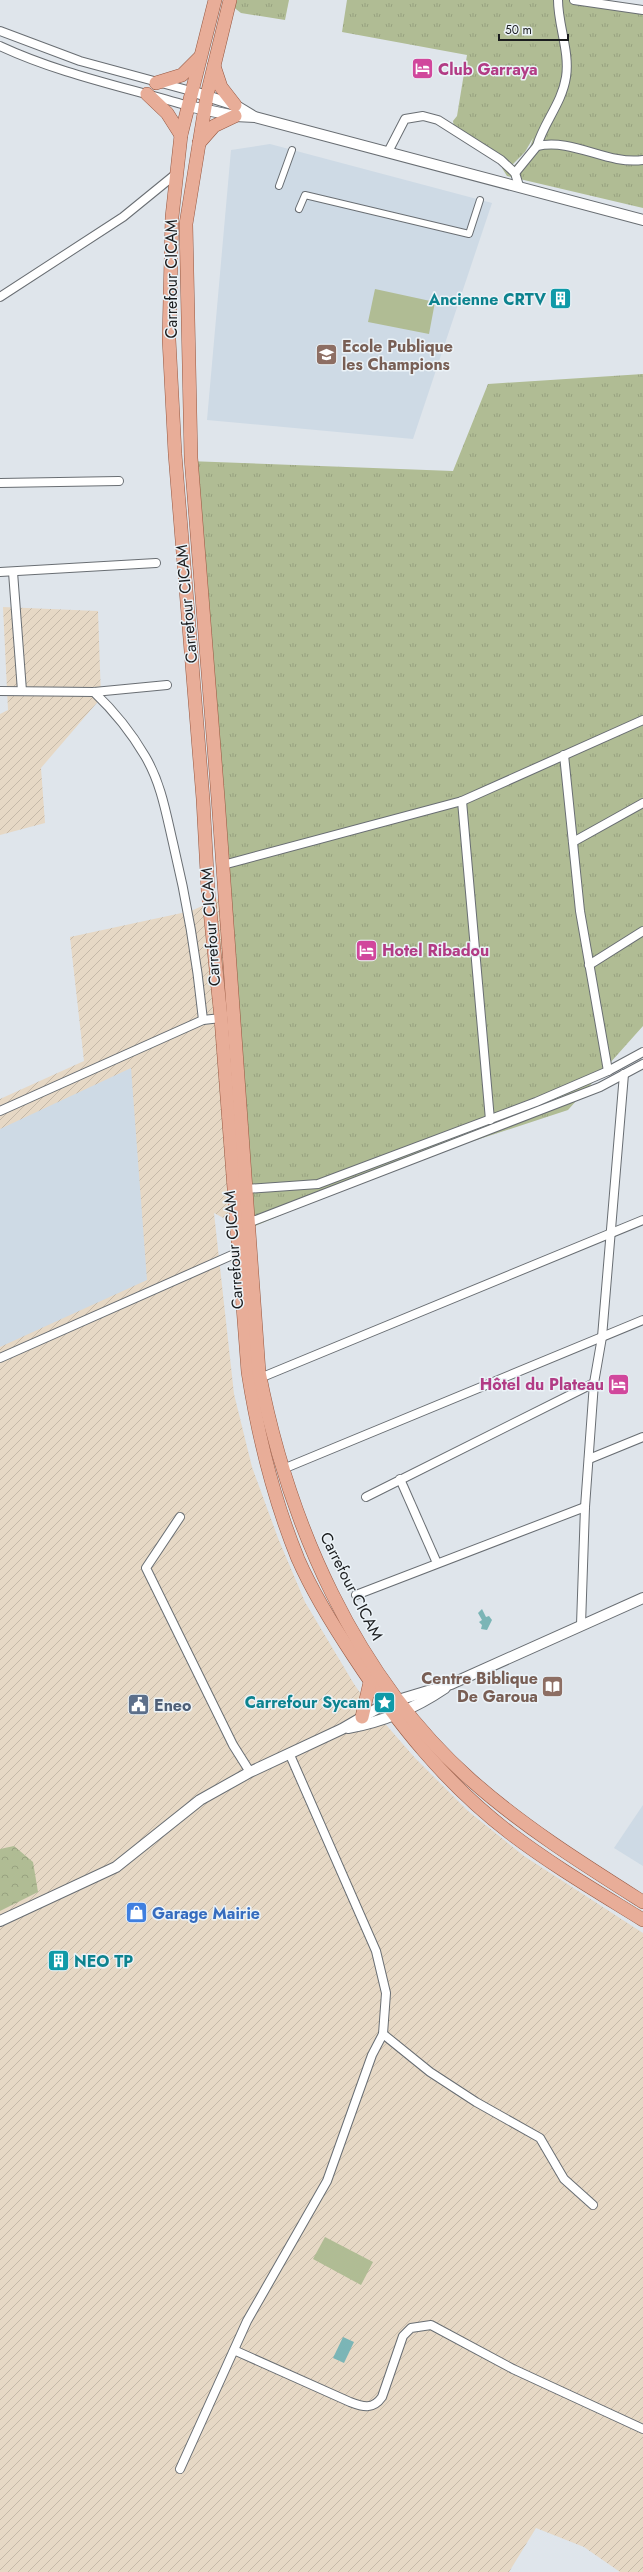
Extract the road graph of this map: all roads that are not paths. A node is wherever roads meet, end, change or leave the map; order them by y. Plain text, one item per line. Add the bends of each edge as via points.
1 (215, 0) edge
2 (230, 0) edge
3 (558, 0) edge
4 (574, 0) edge
5 (643, 10) edge
6 (0, 31) edge
7 (0, 46) edge
8 (199, 58) junction
9 (214, 66) junction
10 (156, 83) junction
11 (191, 91) junction
12 (146, 94) junction
13 (207, 96) junction
14 (188, 106) junction
15 (204, 110) junction
16 (235, 111) junction
17 (181, 135) junction
18 (199, 143) junction
19 (537, 146) junction
20 (292, 150) dead end
21 (388, 152) junction
22 (643, 160) edge
23 (177, 173) junction
24 (515, 173) junction
25 (279, 186) dead end
26 (519, 186) junction
27 (480, 200) dead end
28 (299, 209) dead end
29 (643, 220) edge
30 (0, 298) edge
31 (119, 481) dead end
32 (0, 483) edge
33 (156, 563) dead end
34 (0, 572) edge
35 (13, 572) junction
36 (167, 685) dead end
37 (0, 691) edge
38 (22, 691) junction
39 (94, 692) junction
40 (643, 720) edge
41 (564, 755) junction
42 (462, 801) junction
43 (643, 803) edge
44 (573, 842) junction
45 (223, 865) junction
46 (643, 931) edge
47 (589, 964) junction
48 (221, 1018) junction
49 (203, 1020) junction
50 (643, 1052) edge
51 (643, 1064) edge
52 (608, 1071) junction
53 (624, 1074) junction
54 (0, 1111) edge
55 (490, 1120) junction
56 (246, 1189) junction
57 (643, 1220) edge
58 (248, 1223) junction
59 (610, 1234) junction
60 (239, 1252) junction
61 (643, 1320) edge
62 (602, 1337) junction
63 (0, 1358) edge
64 (260, 1378) junction
65 (594, 1383) junction
66 (643, 1437) edge
67 (589, 1458) junction
68 (283, 1469) junction
69 (400, 1479) junction
70 (366, 1497) dead end
71 (586, 1507) junction
72 (180, 1518) dead end
73 (438, 1564) junction
74 (356, 1595) dead end
75 (643, 1598) edge
76 (581, 1625) junction
77 (370, 1682) junction
78 (394, 1707) junction
79 (362, 1717) junction
80 (342, 1729) junction
81 (290, 1755) junction
82 (250, 1772) junction
83 (643, 1902) edge
84 (643, 1920) edge
85 (0, 1921) edge
86 (383, 2034) junction
87 (593, 2205) dead end
88 (236, 2351) junction
89 (643, 2429) edge
90 (180, 2469) dead end

1 - 8 main road
2 - 9 main road, Carrefour CICAM
3 - 19 street via 567,65 566,76 563,92
4 - 5 street
6 - 10 street via 80,61
7 - 12 street via 56,68
8 - 10 main road via 182,75
8 - 11 main road
9 - 13 main road, Carrefour CICAM
9 - 16 main road via 221,88
10 - 11 street
11 - 13 street
11 - 14 main road
12 - 14 street
12 - 17 main road via 167,113
13 - 15 main road, Carrefour CICAM
13 - 16 street
14 - 15 street
14 - 17 main road
15 - 16 street
15 - 18 main road, Carrefour CICAM
16 - 18 main road via 214,126
16 - 21 street
17 - 23 main road
18 - 45 main road, Carrefour CICAM via 186,224 191,458
19 - 22 street via 562,144 603,156
19 - 24 street
20 - 25 street
21 - 24 street via 405,120 423,116 438,120 482,146
21 - 26 street
23 - 30 street via 153,195
23 - 48 main road via 172,217 169,339 175,454 208,891
24 - 26 street
26 - 29 street
27 - 28 street via 468,234 305,195
31 - 32 street
33 - 35 street
34 - 35 street
35 - 38 street
36 - 39 street
37 - 38 street
38 - 39 street
39 - 49 street via 113,710 145,757 162,793 184,889
40 - 41 street
41 - 42 street
41 - 44 street
42 - 45 street
42 - 55 street
43 - 44 street
44 - 47 street via 580,911
45 - 56 main road, Carrefour CICAM
46 - 47 street
47 - 52 street
48 - 49 street
48 - 60 main road
49 - 54 street
50 - 52 street
51 - 53 street
52 - 55 street
53 - 58 street via 600,1087
53 - 59 street
55 - 56 street via 318,1184
56 - 58 main road, Carrefour CICAM
57 - 59 street
58 - 64 main road, Carrefour CICAM
59 - 62 street
59 - 64 street
60 - 63 street
60 - 77 main road via 248,1372 255,1418 266,1462 299,1560 336,1630
61 - 62 street
62 - 65 street
62 - 68 street
64 - 68 main road, Carrefour CICAM via 272,1435
65 - 67 street
65 - 69 street
66 - 67 street
67 - 71 street
68 - 78 main road, Carrefour CICAM via 314,1558
69 - 70 street
69 - 73 street
71 - 73 street
71 - 76 street
72 - 82 street via 146,1568 233,1745
73 - 74 street
75 - 76 street
76 - 78 street via 451,1684 429,1699
77 - 78 main road
77 - 79 main road
78 - 79 street
78 - 80 street via 371,1723
78 - 83 main road via 470,1779 514,1816 561,1851
78 - 84 main road via 412,1740 455,1786 509,1832 553,1864
79 - 80 street
80 - 81 street
81 - 82 street
81 - 86 street via 376,1951 386,1993
82 - 85 street via 200,1800 116,1867
86 - 87 street via 430,2072 469,2098 540,2138 564,2179
86 - 88 street via 372,2055 327,2181 247,2321
88 - 89 street via 350,2402 369,2407 376,2405 382,2397 403,2336 411,2328 431,2325 513,2369
88 - 90 street

